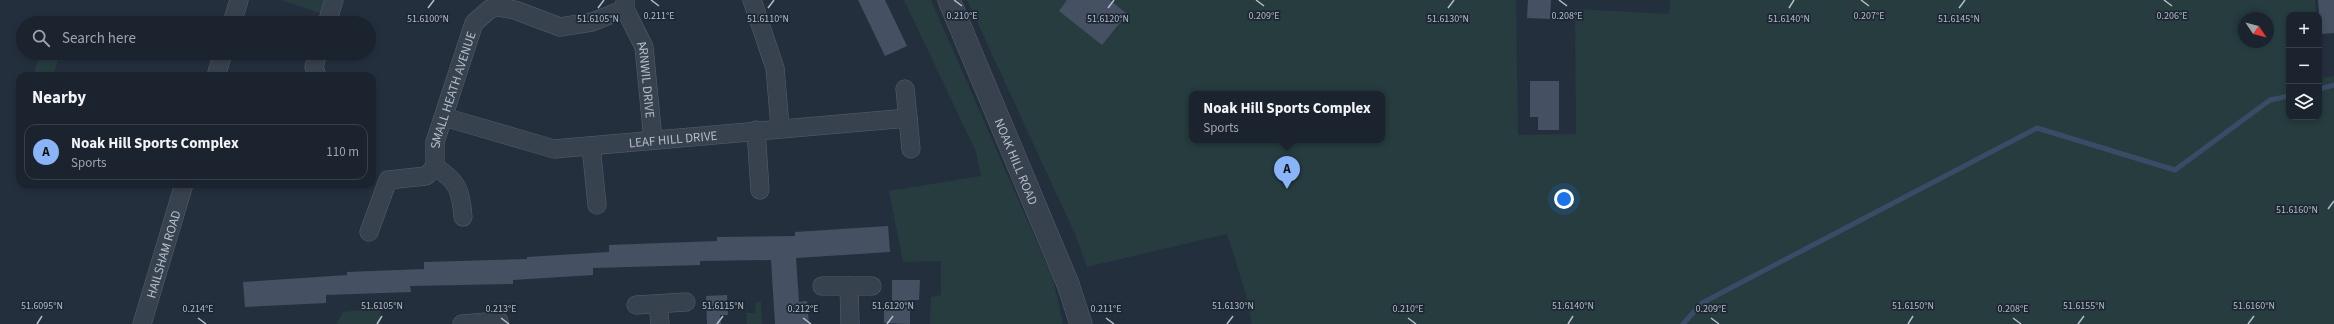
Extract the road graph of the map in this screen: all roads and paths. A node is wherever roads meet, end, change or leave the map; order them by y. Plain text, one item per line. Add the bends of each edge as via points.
1 (239, 0) edge
2 (334, 0) edge
3 (752, 0) edge
4 (949, 0) edge
5 (625, 5) edge
6 (234, 16) edge
7 (329, 16) edge
8 (221, 60) edge
9 (316, 60) edge
10 (217, 72) edge
11 (315, 72) edge
12 (905, 89) dead end
13 (444, 117) junction
14 (908, 118) junction
15 (780, 128) junction
16 (756, 130) junction
17 (653, 140) junction
18 (590, 146) junction
19 (911, 149) dead end
20 (435, 167) junction
21 (183, 188) edge
22 (760, 190) dead end
23 (597, 205) dead end
24 (463, 217) dead end
25 (369, 232) dead end
26 (822, 286) dead end
27 (849, 286) junction
28 (872, 286) dead end
29 (686, 302) dead end
30 (658, 304) junction
31 (636, 305) dead end
32 (499, 321) dead end
33 (142, 324) edge
34 (472, 324) edge
35 (660, 324) edge
36 (850, 324) edge
37 (1081, 324) edge

1 - 6 street
2 - 7 street
3 - 15 street via 774,68
4 - 37 street, NOAK HILL ROAD via 1068,284
5 - 13 street, SMALL HEATH AVENUE via 592,22 560,27 516,10 498,7 490,9 474,23
5 - 17 street, ARNWIL DRIVE via 644,47
8 - 10 street
9 - 11 street
12 - 14 street
13 - 18 street, LEAF HILL DRIVE via 554,149
13 - 20 street, SMALL HEATH AVENUE via 435,142
14 - 15 street, LEAF HILL DRIVE
14 - 19 street
15 - 16 street, LEAF HILL DRIVE
16 - 17 street, LEAF HILL DRIVE
16 - 22 street
17 - 18 street, LEAF HILL DRIVE
18 - 23 street
20 - 24 street via 448,175 461,192
20 - 25 street, SMALL HEATH AVENUE via 426,176 388,180
21 - 33 street, HAILSHAM ROAD
26 - 27 street
27 - 28 street
27 - 36 street
29 - 30 street
30 - 31 street
30 - 35 street
32 - 34 street

